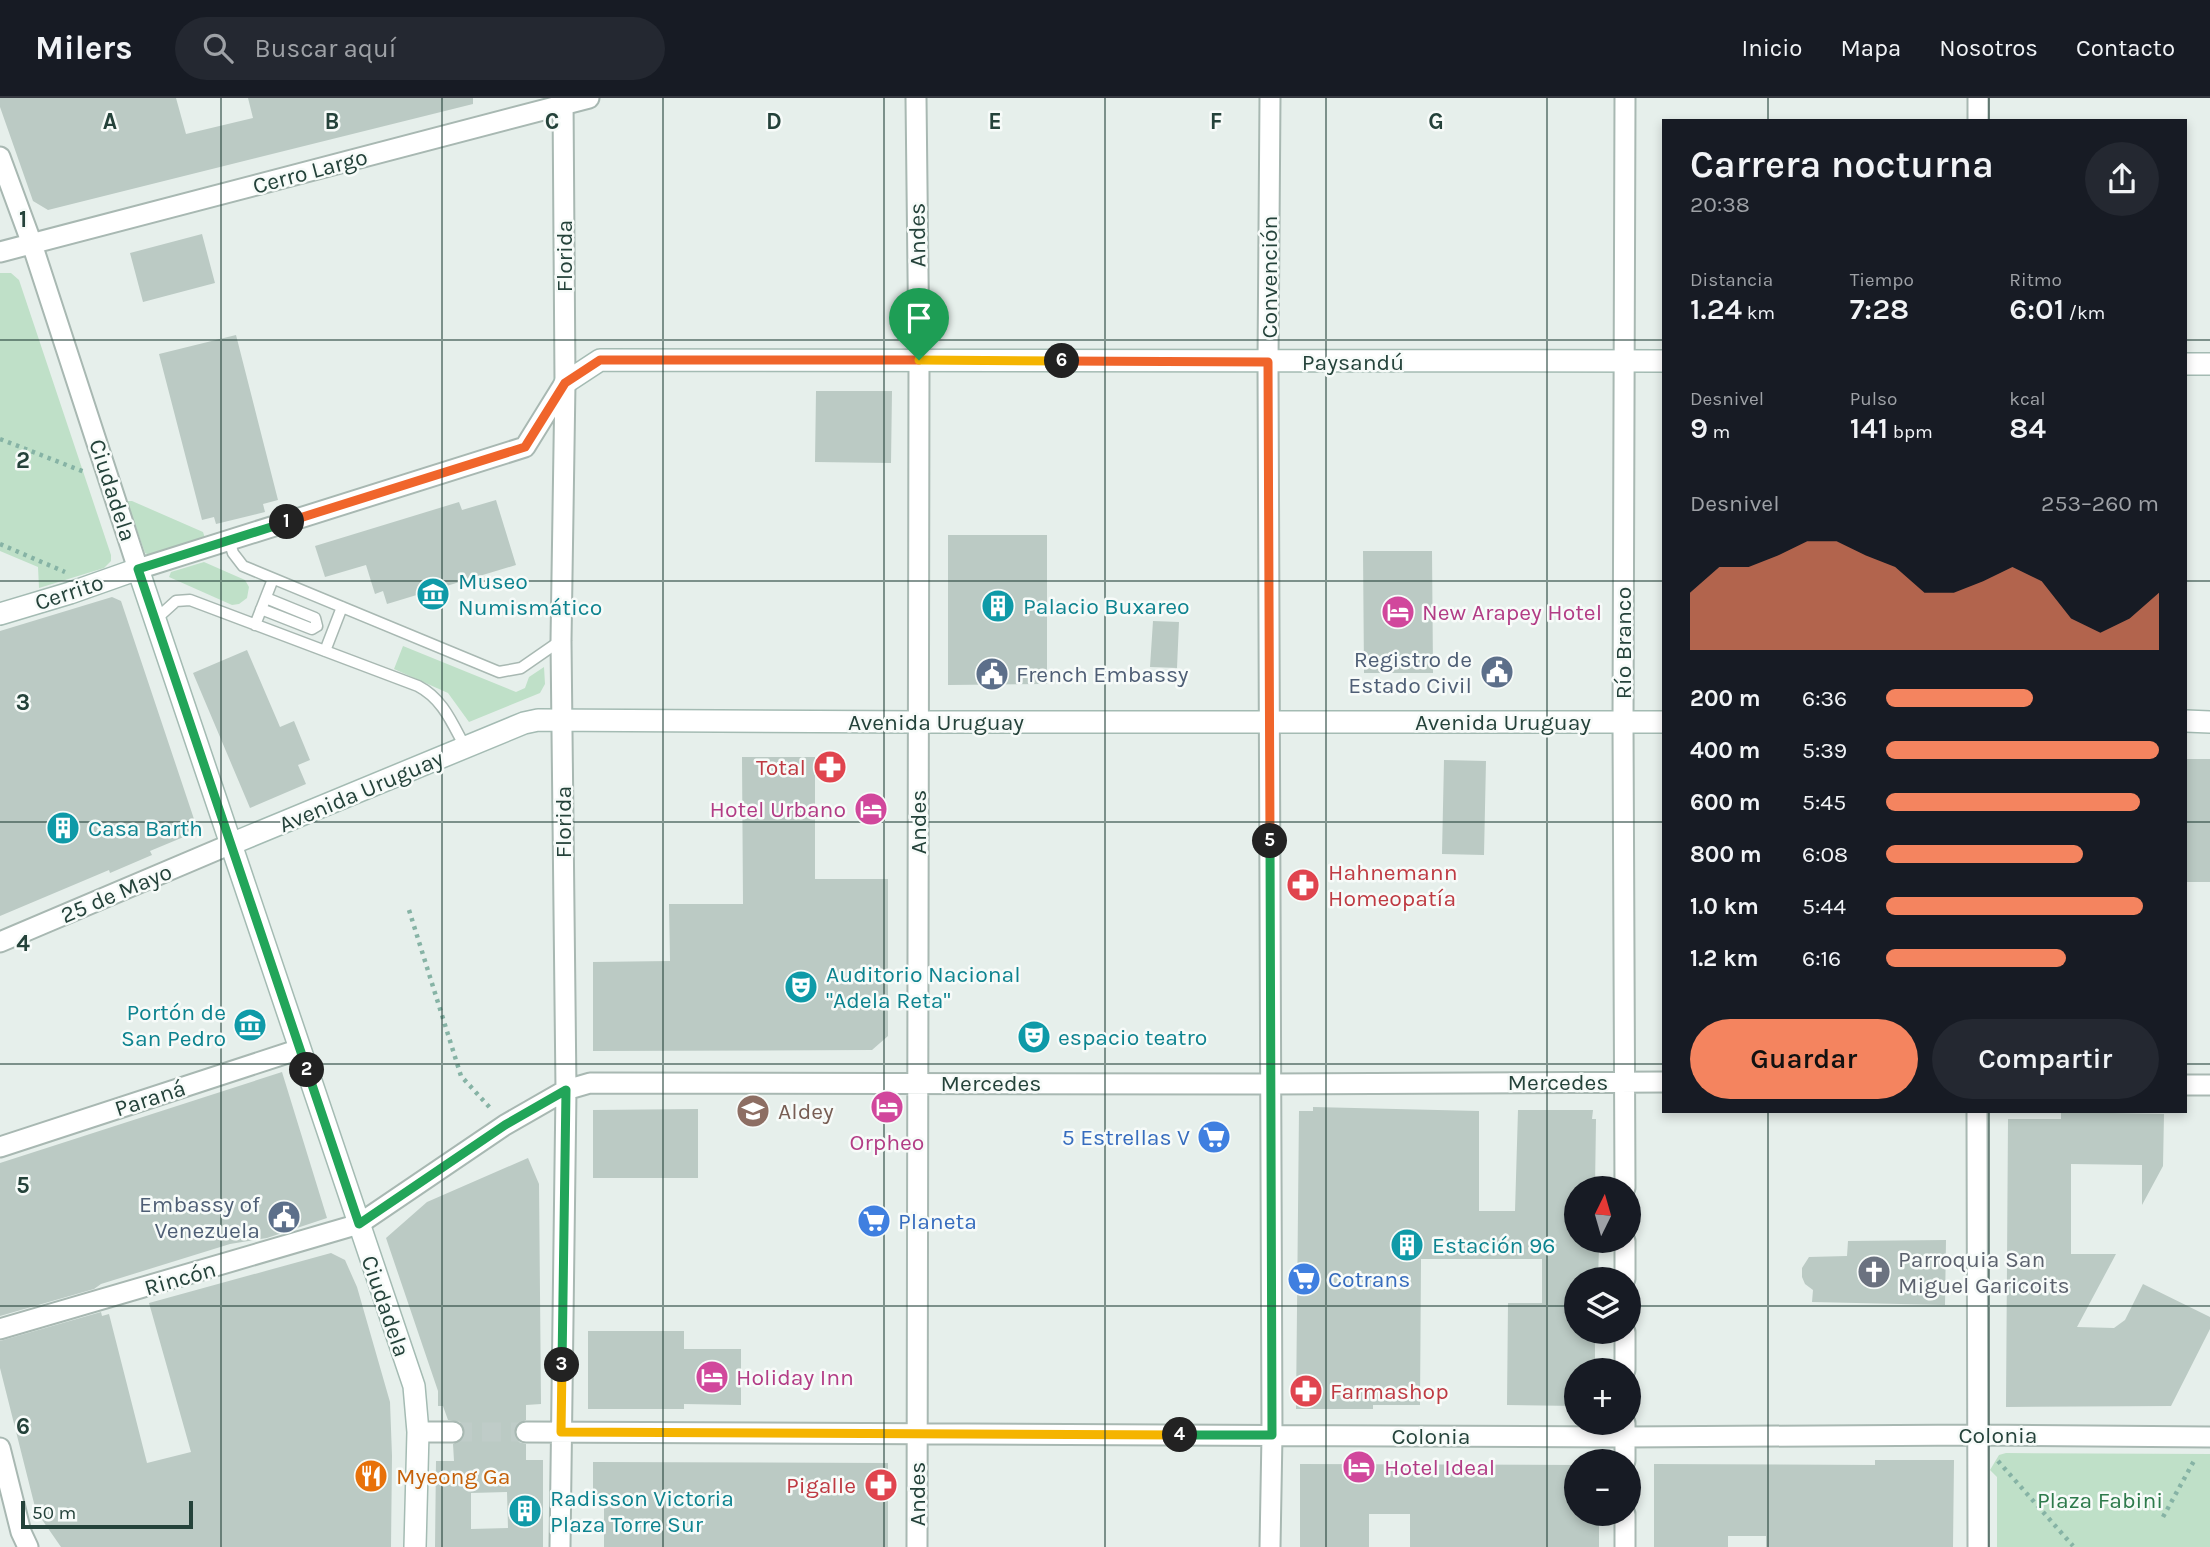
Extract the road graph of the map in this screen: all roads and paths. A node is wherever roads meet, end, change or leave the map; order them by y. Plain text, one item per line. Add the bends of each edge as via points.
1 (589, 98) edge
2 (916, 98) edge
3 (1270, 98) edge
4 (1625, 98) edge
5 (1978, 98) edge
6 (563, 101) edge
7 (1978, 119) edge
8 (0, 157) edge
9 (32, 244) junction
10 (0, 252) edge
11 (919, 360) junction
12 (1624, 361) junction
13 (1662, 361) edge
14 (1268, 362) junction
15 (2187, 364) edge
16 (2210, 364) edge
17 (565, 383) junction
18 (0, 439) edge
19 (112, 483) junction
20 (229, 540) junction
21 (0, 544) edge
22 (138, 569) junction
23 (273, 579) junction
24 (95, 584) junction
25 (266, 598) junction
26 (342, 607) junction
27 (261, 609) junction
28 (0, 614) edge
29 (155, 621) junction
30 (255, 625) junction
31 (561, 641) junction
32 (325, 651) junction
33 (563, 719) junction
34 (919, 722) junction
35 (1623, 722) junction
36 (1662, 722) edge
37 (2187, 722) edge
38 (2210, 722) edge
39 (1270, 723) junction
40 (465, 747) junction
41 (231, 844) junction
42 (409, 910) dead end
43 (0, 942) edge
44 (300, 1049) junction
45 (917, 1082) junction
46 (1625, 1082) junction
47 (1662, 1082) edge
48 (1271, 1084) junction
49 (2187, 1085) edge
50 (2210, 1085) edge
51 (566, 1090) junction
52 (1977, 1113) edge
53 (505, 1125) junction
54 (0, 1147) edge
55 (1625, 1176) edge
56 (359, 1224) junction
57 (0, 1329) edge
58 (1641, 1430) edge
59 (1564, 1431) edge
60 (418, 1432) junction
61 (453, 1432) tunnel mouth
62 (526, 1432) tunnel mouth
63 (561, 1432) junction
64 (917, 1434) junction
65 (1272, 1435) junction
66 (1978, 1435) junction
67 (2209, 1435) edge
68 (0, 1448) edge
69 (2195, 1459) dead end
70 (1998, 1460) dead end
71 (2164, 1517) dead end
72 (1625, 1526) edge
73 (2073, 1546) edge
74 (28, 1547) edge
75 (415, 1547) edge
76 (560, 1547) edge
77 (917, 1547) edge
78 (1270, 1547) edge
79 (1625, 1547) edge
80 (1978, 1547) edge

1 - 6 street, Cerro Largo
2 - 11 street, Andes
3 - 14 street, Convención
4 - 12 street, Río Branco
5 - 7 street
6 - 9 street, Cerro Largo
6 - 17 street, Florida
8 - 9 street, Ciudadela
9 - 10 street, Cerro Largo
9 - 19 street, Ciudadela
11 - 14 street, Paysandú
11 - 17 street, Paysandú via 600,360
11 - 34 street, Andes
12 - 13 street, Paysandú
12 - 14 street, Paysandú
12 - 35 street, Río Branco
14 - 39 street, Convención
15 - 16 street
17 - 20 street, Paysandú via 525,447
17 - 31 street, Florida
18 - 19 path
19 - 22 street, Ciudadela
20 - 22 street, Paysandú
20 - 23 lane via 243,566
21 - 24 path
22 - 24 street, Cerrito
22 - 29 street, Ciudadela
23 - 25 lane
23 - 26 lane
24 - 28 street, Cerrito
25 - 27 lane
25 - 27 lane via 315,618 317,626 312,629
26 - 31 lane via 499,672 521,668
26 - 32 lane
27 - 30 lane
29 - 30 lane via 176,601 190,600
29 - 41 street, Ciudadela
30 - 32 lane
31 - 33 street, Florida
32 - 40 lane via 429,692
33 - 34 street, Avenida Uruguay
33 - 40 street, Avenida Uruguay via 524,723
33 - 51 street, Florida
34 - 39 street, Avenida Uruguay
34 - 45 street, Andes
35 - 36 street, Avenida Uruguay
35 - 39 street, Avenida Uruguay
35 - 46 street, Río Branco
37 - 38 street
39 - 48 street, Convención
40 - 41 street, Avenida Uruguay
41 - 43 street, 25 de Mayo
41 - 44 street, Ciudadela
42 - 53 path via 461,1076
44 - 54 street, Paraná
44 - 56 street, Ciudadela
45 - 48 street, Mercedes
45 - 51 street, Mercedes via 590,1083
45 - 64 street, Andes
46 - 47 street, Mercedes
46 - 48 street, Mercedes
46 - 55 street, Río Branco
48 - 65 street, Convención
49 - 50 street
51 - 53 street, Mercedes
51 - 63 street, Florida
52 - 66 street
53 - 56 street, Mercedes
56 - 57 street, Rincón
56 - 60 street, Ciudadela via 414,1386
58 - 66 street, Colonia
59 - 65 street, Colonia
60 - 61 street
60 - 75 street, Ciudadela
62 - 63 street, Colonia
63 - 64 street, Colonia
63 - 76 street, Florida
64 - 65 street, Colonia
64 - 77 street, Andes
65 - 78 street, Convención
66 - 67 street, Colonia
66 - 80 street
68 - 74 street
69 - 71 path
70 - 73 path
72 - 79 street

